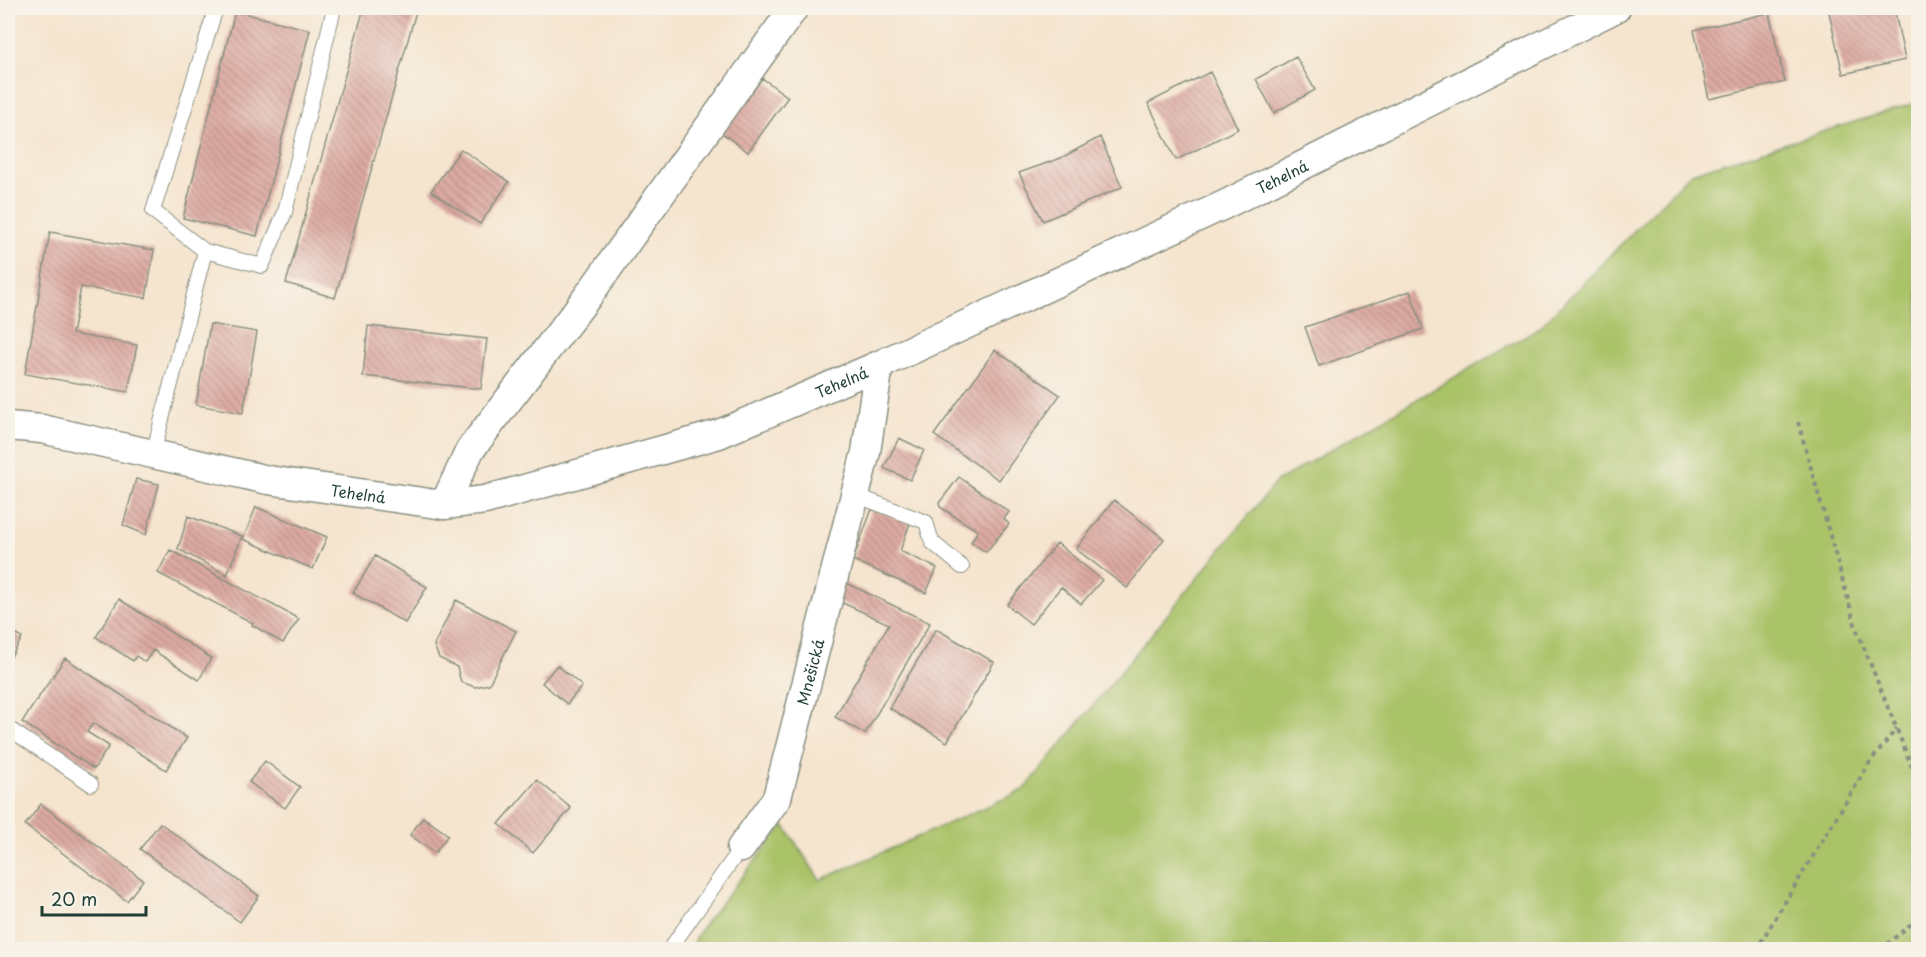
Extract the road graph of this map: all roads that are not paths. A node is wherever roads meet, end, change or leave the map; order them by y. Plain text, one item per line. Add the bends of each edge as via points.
1 (216, 8) edge
2 (334, 8) edge
3 (794, 8) edge
4 (1616, 8) edge
5 (205, 251) junction
6 (879, 365) junction
7 (8, 426) edge
8 (153, 454) junction
9 (855, 495) junction
10 (444, 505) junction
11 (962, 567) dead end
12 (8, 728) edge
13 (91, 784) dead end
14 (741, 848) joint
15 (669, 950) edge

1 - 5 lane via 153,211
2 - 5 lane via 285,212 262,266
3 - 10 street via 588,296 470,450
4 - 6 street, Tehelná via 1226,204
5 - 8 lane
6 - 9 street, Mnešická via 866,452
6 - 10 street, Tehelná via 719,434 485,500
7 - 8 street, Tehelná via 42,429
8 - 10 street, Tehelná via 268,480
9 - 11 lane via 926,522 932,542
9 - 14 street, Mnešická via 777,798
12 - 13 lane
14 - 15 lane, Mnešická

